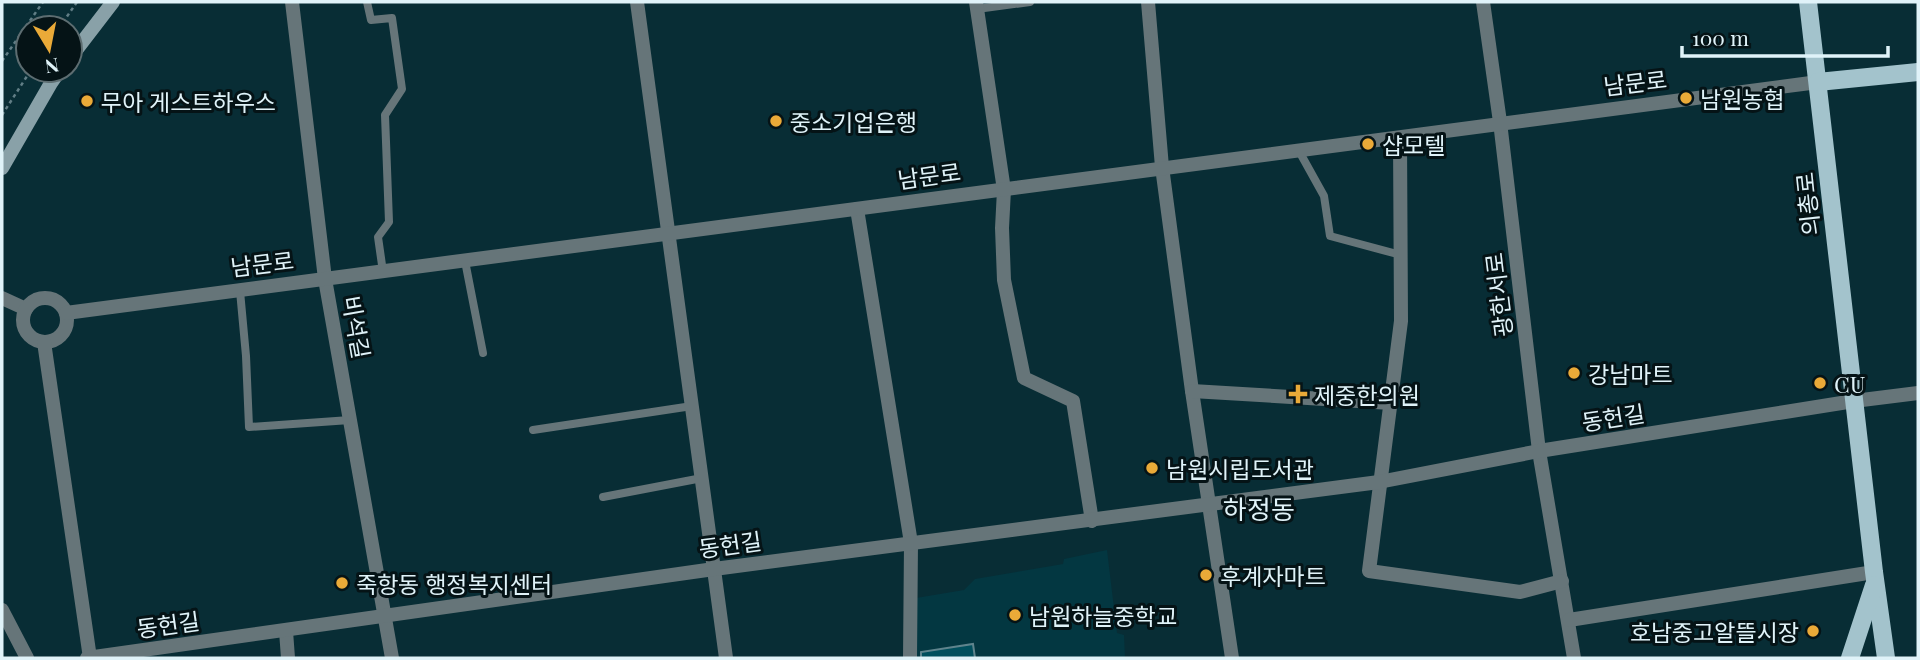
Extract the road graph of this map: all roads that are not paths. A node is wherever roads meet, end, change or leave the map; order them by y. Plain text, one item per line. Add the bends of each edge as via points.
1 (113, 2) edge
2 (292, 2) edge
3 (367, 2) edge
4 (637, 2) edge
5 (1030, 2) edge
6 (1148, 2) edge
7 (1483, 2) edge
8 (1808, 2) edge
9 (976, 5) edge
10 (84, 40) edge
11 (1918, 72) edge
12 (1818, 82) junction
13 (50, 84) edge
14 (1500, 122) junction
15 (1400, 138) junction
16 (1299, 151) junction
17 (1162, 167) junction
18 (2, 168) edge
19 (1004, 190) junction
20 (857, 209) junction
21 (668, 234) junction
22 (1401, 255) junction
23 (465, 261) junction
24 (383, 272) junction
25 (325, 279) junction
26 (2, 284) edge
27 (240, 291) junction
28 (2, 297) edge
29 (26, 309) junction
30 (66, 313) junction
31 (44, 342) junction
32 (483, 353) dead end
33 (1192, 391) junction
34 (1918, 393) edge
35 (1854, 401) junction
36 (1391, 403) junction
37 (692, 405) junction
38 (350, 420) junction
39 (533, 430) dead end
40 (1539, 452) junction
41 (702, 478) junction
42 (1380, 482) junction
43 (603, 497) dead end
44 (1210, 505) junction
45 (1092, 521) junction
46 (911, 543) junction
47 (714, 569) junction
48 (1875, 577) junction
49 (1562, 582) junction
50 (2, 610) edge
51 (385, 617) junction
52 (1569, 620) junction
53 (286, 631) junction
54 (27, 658) edge
55 (89, 658) edge
56 (288, 658) edge
57 (392, 658) edge
58 (726, 658) edge
59 (910, 658) edge
60 (1233, 658) edge
61 (1574, 658) edge
62 (1850, 658) edge
63 (1886, 658) edge

1 - 10 street
2 - 25 street, 비석길
3 - 24 lane via 371,20 392,18 402,89 384,115 389,222 378,237
4 - 21 street
5 - 9 lane
6 - 17 street
7 - 14 street, 광한서로
8 - 12 main road, 의총로
9 - 19 street
11 - 12 main road, 남문로
12 - 14 street, 남문로
12 - 35 main road, 의총로
13 - 18 street
14 - 15 street, 남문로
14 - 40 street, 광한서로
15 - 16 street, 남문로
15 - 22 street
16 - 17 street, 남문로
16 - 22 lane via 1324,196 1330,236
17 - 19 street, 남문로
17 - 33 street
19 - 20 street, 남문로
19 - 45 street via 1004,279 1024,377 1073,401
20 - 21 street, 남문로
20 - 46 street
21 - 23 street, 남문로
21 - 37 street
22 - 36 street via 1401,321
23 - 24 street, 남문로
23 - 32 lane
24 - 25 street, 남문로
25 - 27 street, 남문로
25 - 38 street, 비석길
26 - 28 street
27 - 30 street, 남문로
27 - 38 lane via 248,427
28 - 29 street
29 - 30 street via 44,298 57,302
29 - 31 street via 22,319 26,332
30 - 31 street via 62,334
31 - 55 street
33 - 36 street
33 - 44 street
34 - 35 street
35 - 40 street, 동헌길
35 - 48 main road, 의총로
36 - 42 street
37 - 39 lane
37 - 41 street
38 - 51 street, 비석길
40 - 42 street, 동헌길
40 - 49 street, 광한서로
41 - 43 lane
41 - 47 street
42 - 44 street, 동헌길
42 - 49 street via 1369,571 1520,592
44 - 45 street, 동헌길
44 - 60 street
45 - 46 street, 동헌길
46 - 47 street, 동헌길
46 - 59 street
47 - 51 street, 동헌길
47 - 58 street
48 - 52 street
48 - 62 main road
48 - 63 main road, 의총로
49 - 52 street, 광한서로
50 - 54 street
51 - 53 street, 동헌길
51 - 57 street, 비석길
52 - 61 street, 광한서로
53 - 55 street, 동헌길
53 - 56 street

